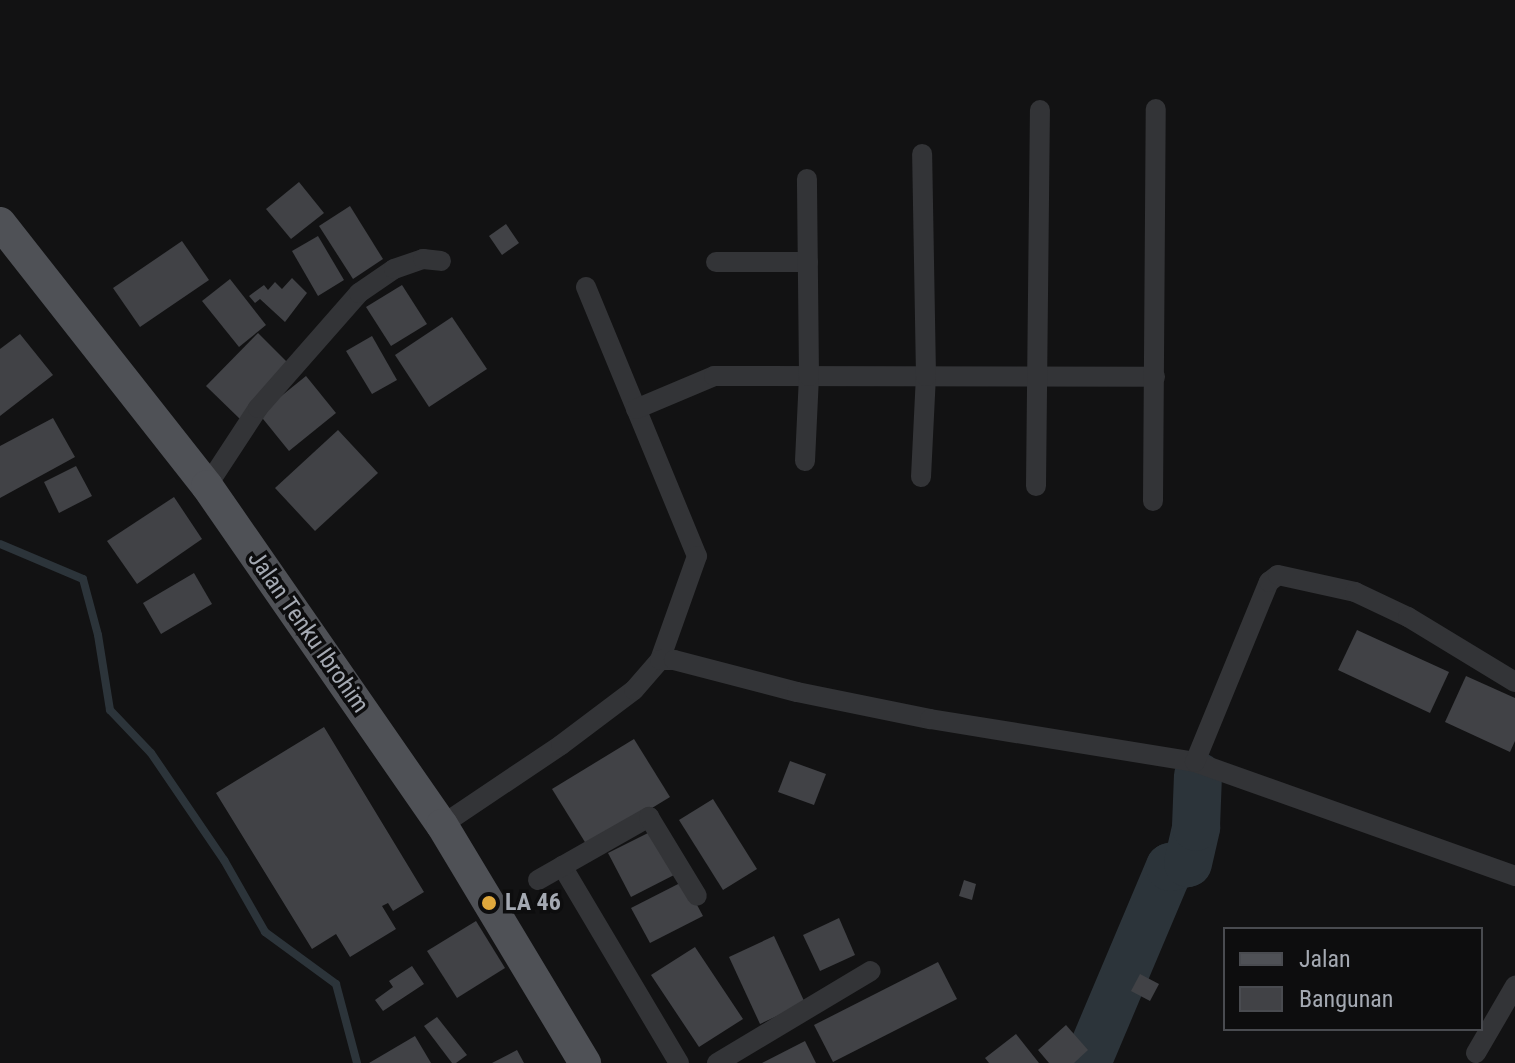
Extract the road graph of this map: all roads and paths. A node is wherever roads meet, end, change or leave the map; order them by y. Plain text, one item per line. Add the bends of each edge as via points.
1 (1156, 109) dead end
2 (1040, 110) dead end
3 (922, 154) dead end
4 (807, 179) dead end
5 (0, 223) edge
6 (441, 261) dead end
7 (716, 262) dead end
8 (808, 262) junction
9 (586, 287) dead end
10 (809, 376) junction
11 (926, 376) junction
12 (1039, 377) junction
13 (1155, 377) junction
14 (636, 409) junction
15 (805, 461) dead end
16 (921, 477) dead end
17 (207, 486) junction
18 (1036, 486) dead end
19 (1153, 501) dead end
20 (660, 660) junction
21 (1514, 677) edge
22 (1195, 762) junction
23 (442, 825) junction
24 (562, 866) junction
25 (1515, 876) edge
26 (538, 880) dead end
27 (697, 896) dead end
28 (871, 971) dead end
29 (1514, 990) edge
30 (1476, 1053) dead end
31 (726, 1061) edge
32 (585, 1063) edge
33 (679, 1063) edge

1 - 13 street
2 - 12 street
3 - 11 street
4 - 8 street
5 - 17 main road, Jalan Tenku Ibrohim
6 - 17 street via 423,259 394,269 359,293 258,408
7 - 8 street
8 - 10 street
9 - 14 street
10 - 11 street
10 - 14 street via 714,376
10 - 15 street
11 - 12 street
11 - 16 street
12 - 13 street
12 - 18 street
13 - 19 street
14 - 20 street via 697,556
17 - 23 main road, Jalan Tenku Ibrohim
20 - 22 street via 930,719
20 - 23 street via 634,690
21 - 22 street via 1355,592 1278,575 1269,582
22 - 25 street
23 - 32 main road, Jalan Tenku Ibrohim
24 - 26 street
24 - 27 street via 649,817
24 - 33 street
28 - 31 street
29 - 30 street

